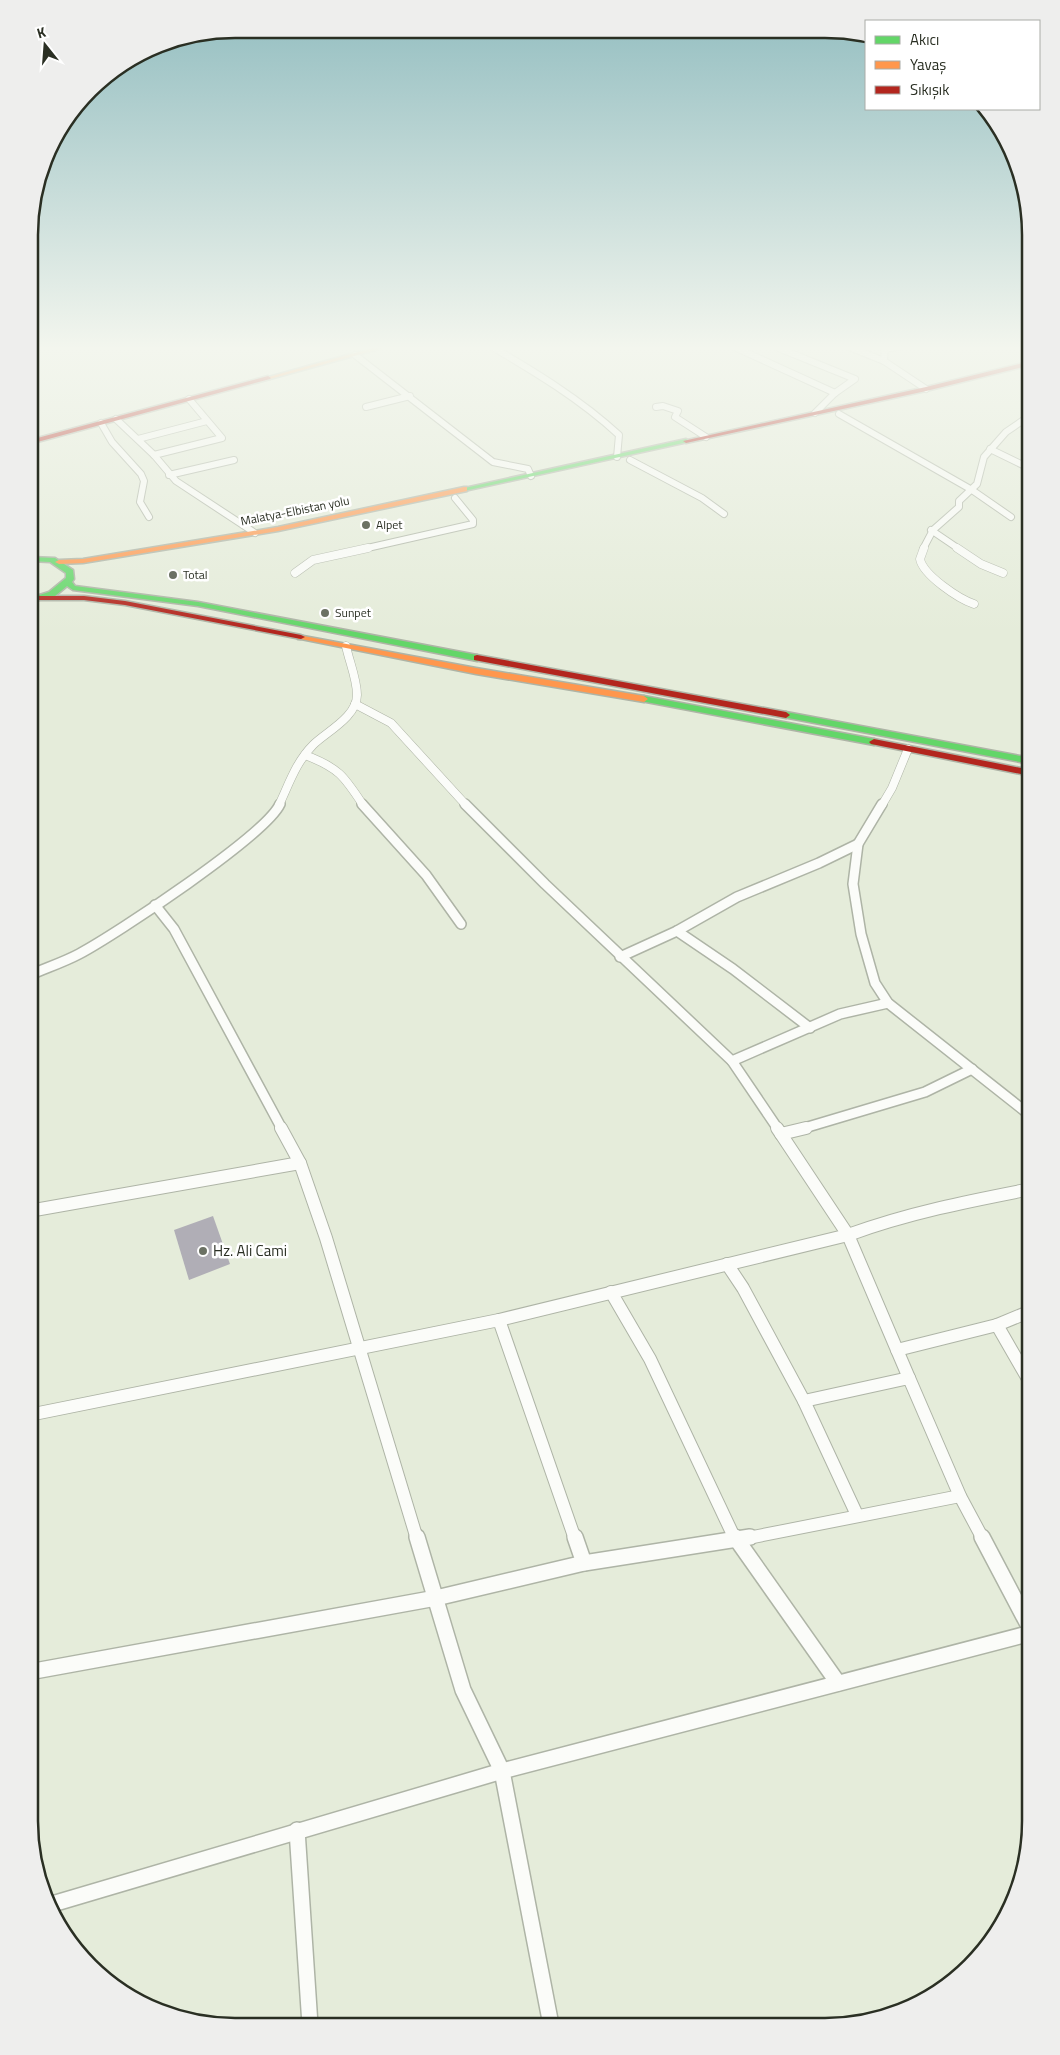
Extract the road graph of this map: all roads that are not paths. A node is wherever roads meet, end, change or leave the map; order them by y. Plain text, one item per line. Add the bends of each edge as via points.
1 (111, 441) edge
2 (140, 441) edge
3 (210, 441) edge
4 (466, 441) edge
5 (618, 441) edge
6 (689, 441) edge
7 (717, 441) edge
8 (886, 441) edge
9 (998, 441) edge
10 (990, 449) junction
11 (154, 455) junction
12 (617, 457) junction
13 (234, 460) dead end
14 (630, 460) junction
15 (1022, 465) edge
16 (169, 475) junction
17 (531, 476) junction
18 (972, 490) junction
19 (455, 498) junction
20 (724, 514) dead end
21 (149, 516) dead end
22 (1011, 517) dead end
23 (931, 530) junction
24 (255, 533) junction
25 (38, 558) edge
26 (59, 562) junction
27 (1003, 572) dead end
28 (296, 573) dead end
29 (68, 577) junction
30 (38, 598) edge
31 (38, 599) edge
32 (974, 604) dead end
33 (346, 646) junction
34 (355, 704) junction
35 (908, 749) junction
36 (305, 755) junction
37 (1022, 759) edge
38 (1022, 771) edge
39 (858, 844) junction
40 (155, 904) junction
41 (461, 924) dead end
42 (677, 931) junction
43 (620, 957) junction
44 (38, 972) edge
45 (888, 1003) junction
46 (810, 1028) junction
47 (732, 1061) junction
48 (972, 1069) junction
49 (1022, 1109) edge
50 (781, 1134) junction
51 (300, 1163) junction
52 (1022, 1191) edge
53 (38, 1210) edge
54 (848, 1234) junction
55 (727, 1264) junction
56 (611, 1292) junction
57 (1022, 1315) edge
58 (499, 1320) junction
59 (997, 1325) junction
60 (359, 1349) junction
61 (897, 1350) junction
62 (1022, 1368) edge
63 (909, 1378) junction
64 (804, 1401) junction
65 (38, 1413) edge
66 (960, 1496) junction
67 (858, 1515) junction
68 (736, 1540) junction
69 (584, 1563) junction
70 (436, 1598) junction
71 (1022, 1614) edge
72 (1022, 1633) edge
73 (38, 1670) edge
74 (838, 1683) junction
75 (502, 1771) junction
76 (297, 1830) junction
77 (56, 1903) edge
78 (310, 2018) edge
79 (550, 2018) edge

1 - 21 street via 141,474 144,481 140,502
2 - 11 street
3 - 11 street
4 - 17 street via 493,462 528,469
5 - 12 street
6 - 12 main road, Malatya-Elbistan yolu
7 - 14 main road, Malatya-Elbistan yolu
8 - 18 street
9 - 10 street
10 - 15 street
10 - 18 street
11 - 16 street
12 - 17 main road, Malatya-Elbistan yolu
13 - 16 street
14 - 19 main road, Malatya-Elbistan yolu
14 - 20 street via 645,471 714,504
16 - 24 street
17 - 24 main road, Malatya-Elbistan yolu
18 - 22 street
18 - 23 street via 954,512
19 - 28 street via 473,524 313,560
19 - 29 main road, Malatya-Elbistan yolu via 281,534 92,565
23 - 27 street via 981,564
23 - 32 street via 920,558 922,565 948,591
24 - 26 main road, Malatya-Elbistan yolu
25 - 26 main road, Malatya-Elbistan yolu
26 - 29 main road
29 - 30 main road, Malatya-Elbistan yolu via 52,594
29 - 37 main road via 73,588 186,602
31 - 33 main road via 84,598 126,603
33 - 34 street via 357,695
33 - 35 main road via 777,722
34 - 36 street via 346,717
34 - 43 street via 391,724 448,787
35 - 38 main road
35 - 39 street via 892,788
36 - 40 street via 298,763 277,810 251,836
36 - 41 street via 326,763 343,775 365,808 426,875
39 - 42 street via 737,897
39 - 45 street via 853,884 861,934 875,983
40 - 44 street via 79,954
40 - 51 street via 174,929
42 - 43 street
42 - 46 street
43 - 47 street
45 - 46 street via 840,1014
45 - 48 street
46 - 47 street
47 - 50 street
48 - 49 street
48 - 50 street via 957,1080 930,1091 833,1123
50 - 54 street
51 - 53 street
51 - 60 street
52 - 54 street via 944,1206
54 - 55 street
54 - 61 street
55 - 56 street
55 - 64 street
56 - 58 street
56 - 68 street via 650,1359
57 - 59 street
58 - 60 street
58 - 69 street
59 - 61 street
59 - 62 street
60 - 65 street
60 - 70 street
61 - 63 street
63 - 64 street
63 - 66 street
64 - 67 street
66 - 67 street
66 - 71 street
67 - 68 street
68 - 69 street
68 - 74 street
69 - 70 street
70 - 73 street
70 - 75 street via 463,1690
72 - 74 street
74 - 75 street
75 - 76 street
75 - 79 street
76 - 77 street
76 - 78 street

